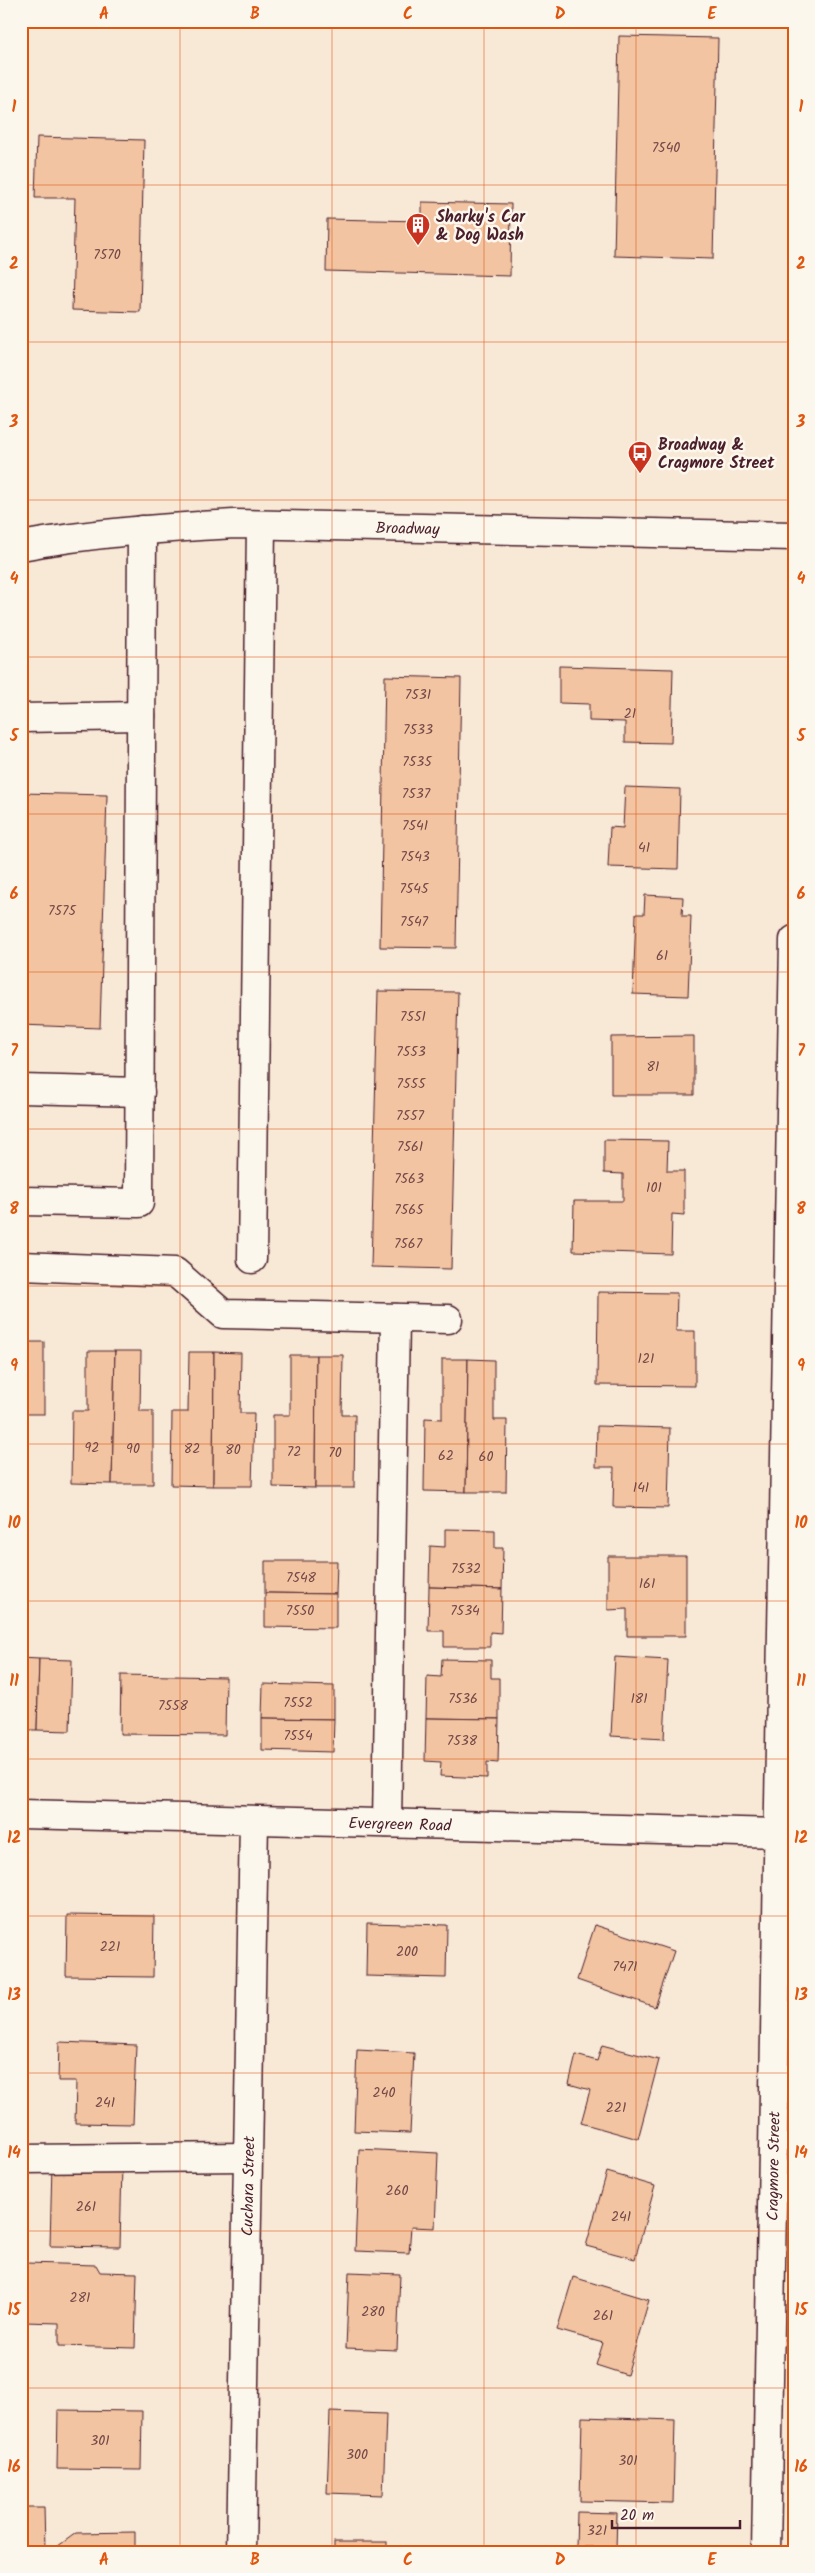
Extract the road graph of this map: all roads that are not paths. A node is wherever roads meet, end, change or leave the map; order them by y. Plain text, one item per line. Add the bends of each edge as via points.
1 (261, 525) junction
2 (142, 530) junction
3 (794, 536) edge
4 (21, 546) edge
5 (141, 716) junction
6 (21, 718) edge
7 (794, 940) edge
8 (21, 1089) edge
9 (140, 1092) junction
10 (21, 1201) edge
11 (252, 1259) dead end
12 (21, 1266) edge
13 (395, 1318) junction
14 (448, 1319) dead end
15 (21, 1814) edge
16 (254, 1820) junction
17 (387, 1823) junction
18 (778, 1833) junction
19 (247, 2157) junction
20 (21, 2159) edge
21 (241, 2552) edge
22 (766, 2552) edge

1 - 2 street, Broadway
1 - 3 street, Broadway
1 - 11 street
2 - 4 street, Broadway
2 - 5 street
5 - 6 street
5 - 9 street
7 - 18 street, Cragmore Street
8 - 9 street
9 - 10 street via 139,1203
12 - 13 street via 175,1272 224,1314
13 - 14 street
13 - 17 street
15 - 16 street, Evergreen Road
16 - 17 street, Evergreen Road
16 - 19 street, Cuchara Street
17 - 18 street, Evergreen Road
18 - 22 street, Cragmore Street
19 - 20 street
19 - 21 street, Cuchara Street

